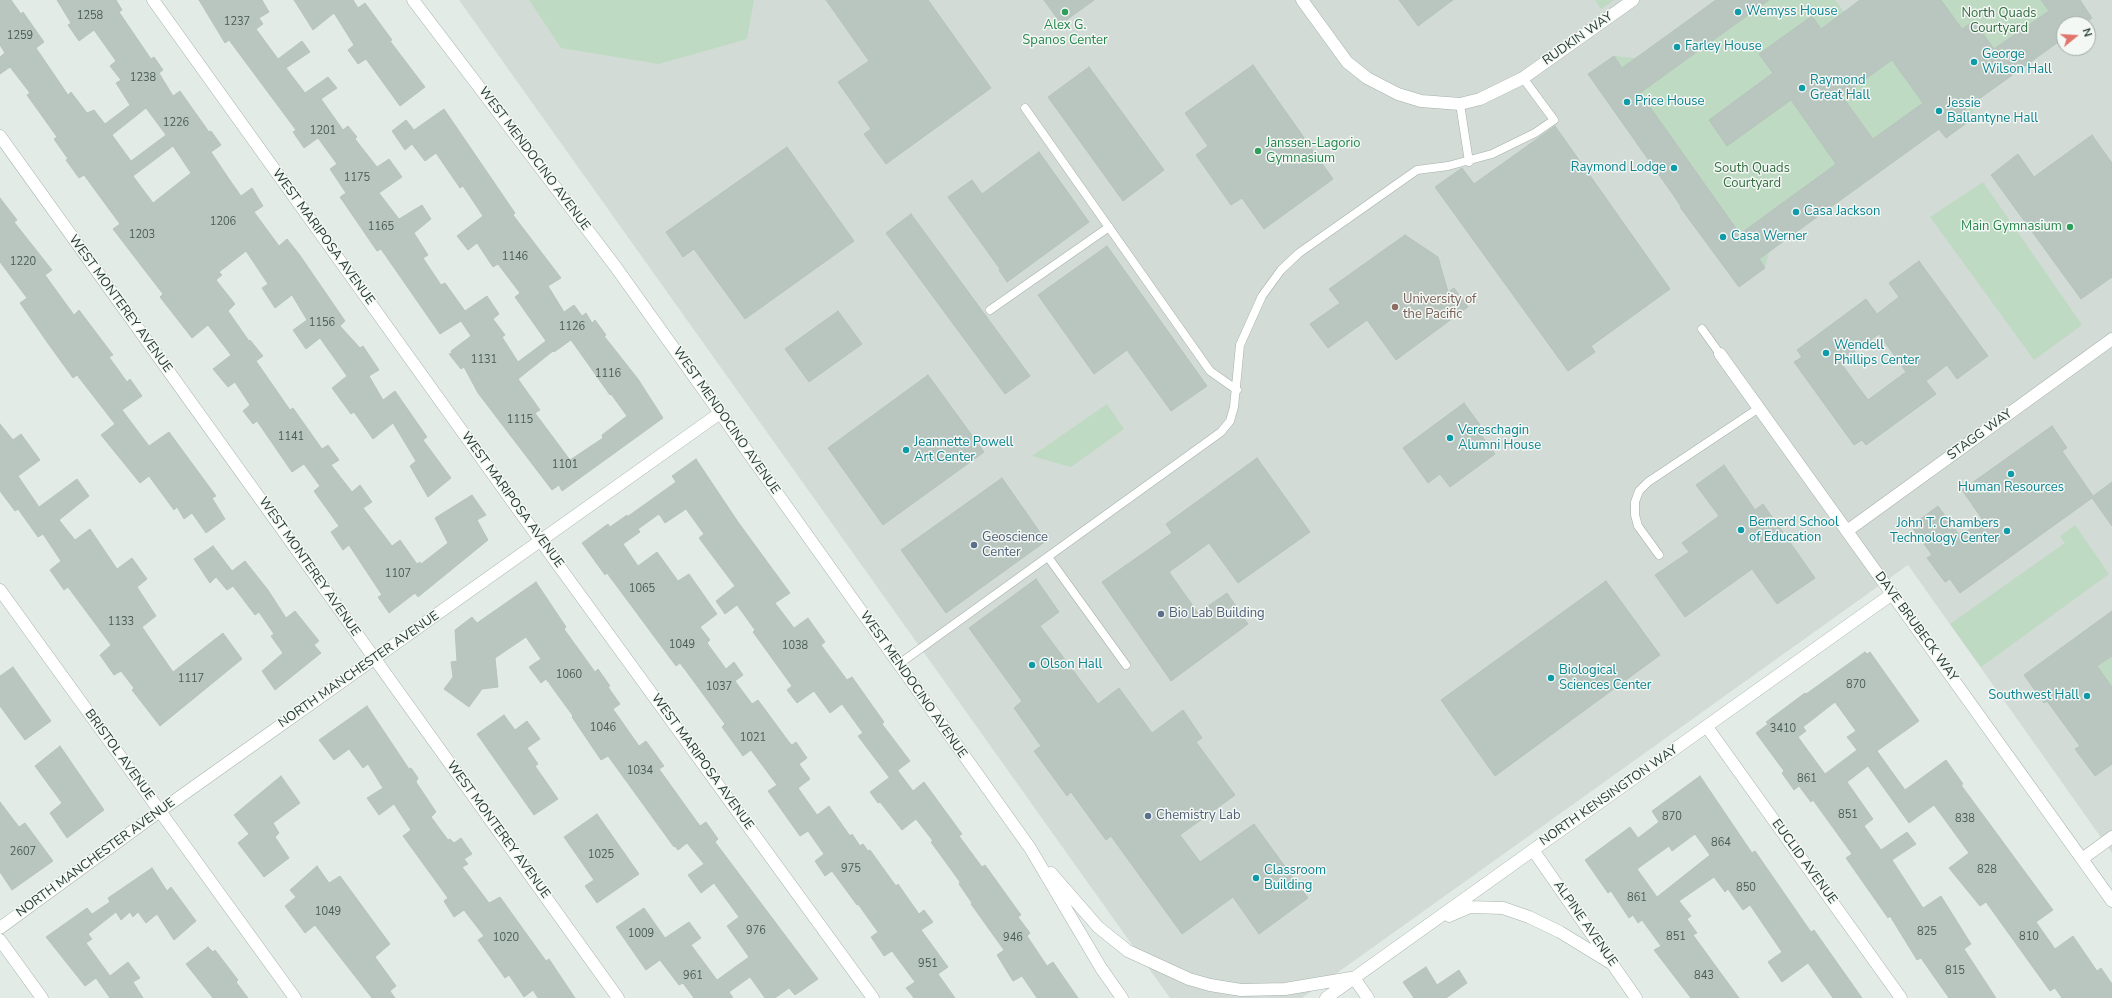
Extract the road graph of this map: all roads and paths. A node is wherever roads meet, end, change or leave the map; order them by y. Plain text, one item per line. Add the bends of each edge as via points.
1 (154, 0) edge
2 (413, 0) edge
3 (1302, 0) edge
4 (1633, 0) edge
5 (1523, 78) junction
6 (1460, 104) junction
7 (1025, 108) dead end
8 (0, 136) edge
9 (1469, 162) junction
10 (1108, 227) junction
11 (990, 310) dead end
12 (1702, 329) dead end
13 (2112, 339) edge
14 (1720, 354) joint
15 (1237, 390) junction
16 (1759, 408) junction
17 (720, 413) junction
18 (1847, 531) junction
19 (540, 540) junction
20 (1659, 555) dead end
21 (1048, 557) junction
22 (0, 590) edge
23 (1892, 594) junction
24 (374, 659) junction
25 (899, 664) junction
26 (1126, 665) dead end
27 (1707, 727) junction
28 (160, 811) junction
29 (2112, 837) edge
30 (1030, 848) junction
31 (1533, 850) junction
32 (2082, 859) junction
33 (2112, 901) edge
34 (1431, 923) junction
35 (0, 928) edge
36 (0, 940) edge
37 (1613, 965) junction
38 (1354, 978) junction
39 (1245, 994) edge
40 (42, 998) edge
41 (295, 998) edge
42 (618, 998) edge
43 (873, 998) edge
44 (1122, 998) edge
45 (1326, 998) edge
46 (1368, 998) edge
47 (1636, 998) edge
48 (1901, 998) edge

1 - 19 street, WEST MARIPOSA AVENUE
2 - 17 street, WEST MENDOCINO AVENUE via 615,266
3 - 6 street, RUDKIN WAY via 1346,62 1367,78 1398,94 1421,101
4 - 5 street, RUDKIN WAY
5 - 6 street, RUDKIN WAY via 1480,99
5 - 9 lane via 1554,120 1512,145
6 - 9 lane
7 - 10 lane
8 - 24 street, WEST MONTEREY AVENUE
9 - 15 lane via 1417,170 1299,253 1281,270 1262,296 1242,339
10 - 11 lane
10 - 15 lane via 1210,371
12 - 14 lane
13 - 18 street, STAGG WAY
14 - 16 street, DAVE BRUBECK WAY
15 - 21 lane via 1230,421 1221,432
16 - 18 street, DAVE BRUBECK WAY
16 - 20 lane via 1648,482 1639,491 1635,502 1638,526
17 - 19 street, NORTH MANCHESTER AVENUE
17 - 25 street, WEST MENDOCINO AVENUE
18 - 23 street, DAVE BRUBECK WAY
19 - 24 street, NORTH MANCHESTER AVENUE
19 - 43 street, WEST MARIPOSA AVENUE
21 - 25 lane
21 - 26 lane
22 - 28 street, BRISTOL AVENUE
23 - 27 street, NORTH KENSINGTON WAY
23 - 32 street, DAVE BRUBECK WAY
24 - 28 street, NORTH MANCHESTER AVENUE
24 - 42 street, WEST MONTEREY AVENUE
25 - 30 street, WEST MENDOCINO AVENUE
27 - 31 street, NORTH KENSINGTON WAY
27 - 48 street, EUCLID AVENUE
28 - 35 street, NORTH MANCHESTER AVENUE
28 - 41 street, BRISTOL AVENUE
29 - 32 street
30 - 39 street, WEST MENDOCINO AVENUE via 1098,927 1128,951 1189,979
30 - 44 street, WEST MENDOCINO AVENUE via 1100,968
31 - 34 street, NORTH KENSINGTON WAY
31 - 37 street, ALPINE AVENUE
32 - 33 street, DAVE BRUBECK WAY
34 - 37 street via 1470,907 1503,908 1560,932
34 - 38 street, NORTH KENSINGTON WAY
36 - 40 street
37 - 47 street, ALPINE AVENUE
38 - 39 street, WEST MENDOCINO AVENUE
38 - 45 street, NORTH KENSINGTON WAY
38 - 46 street

